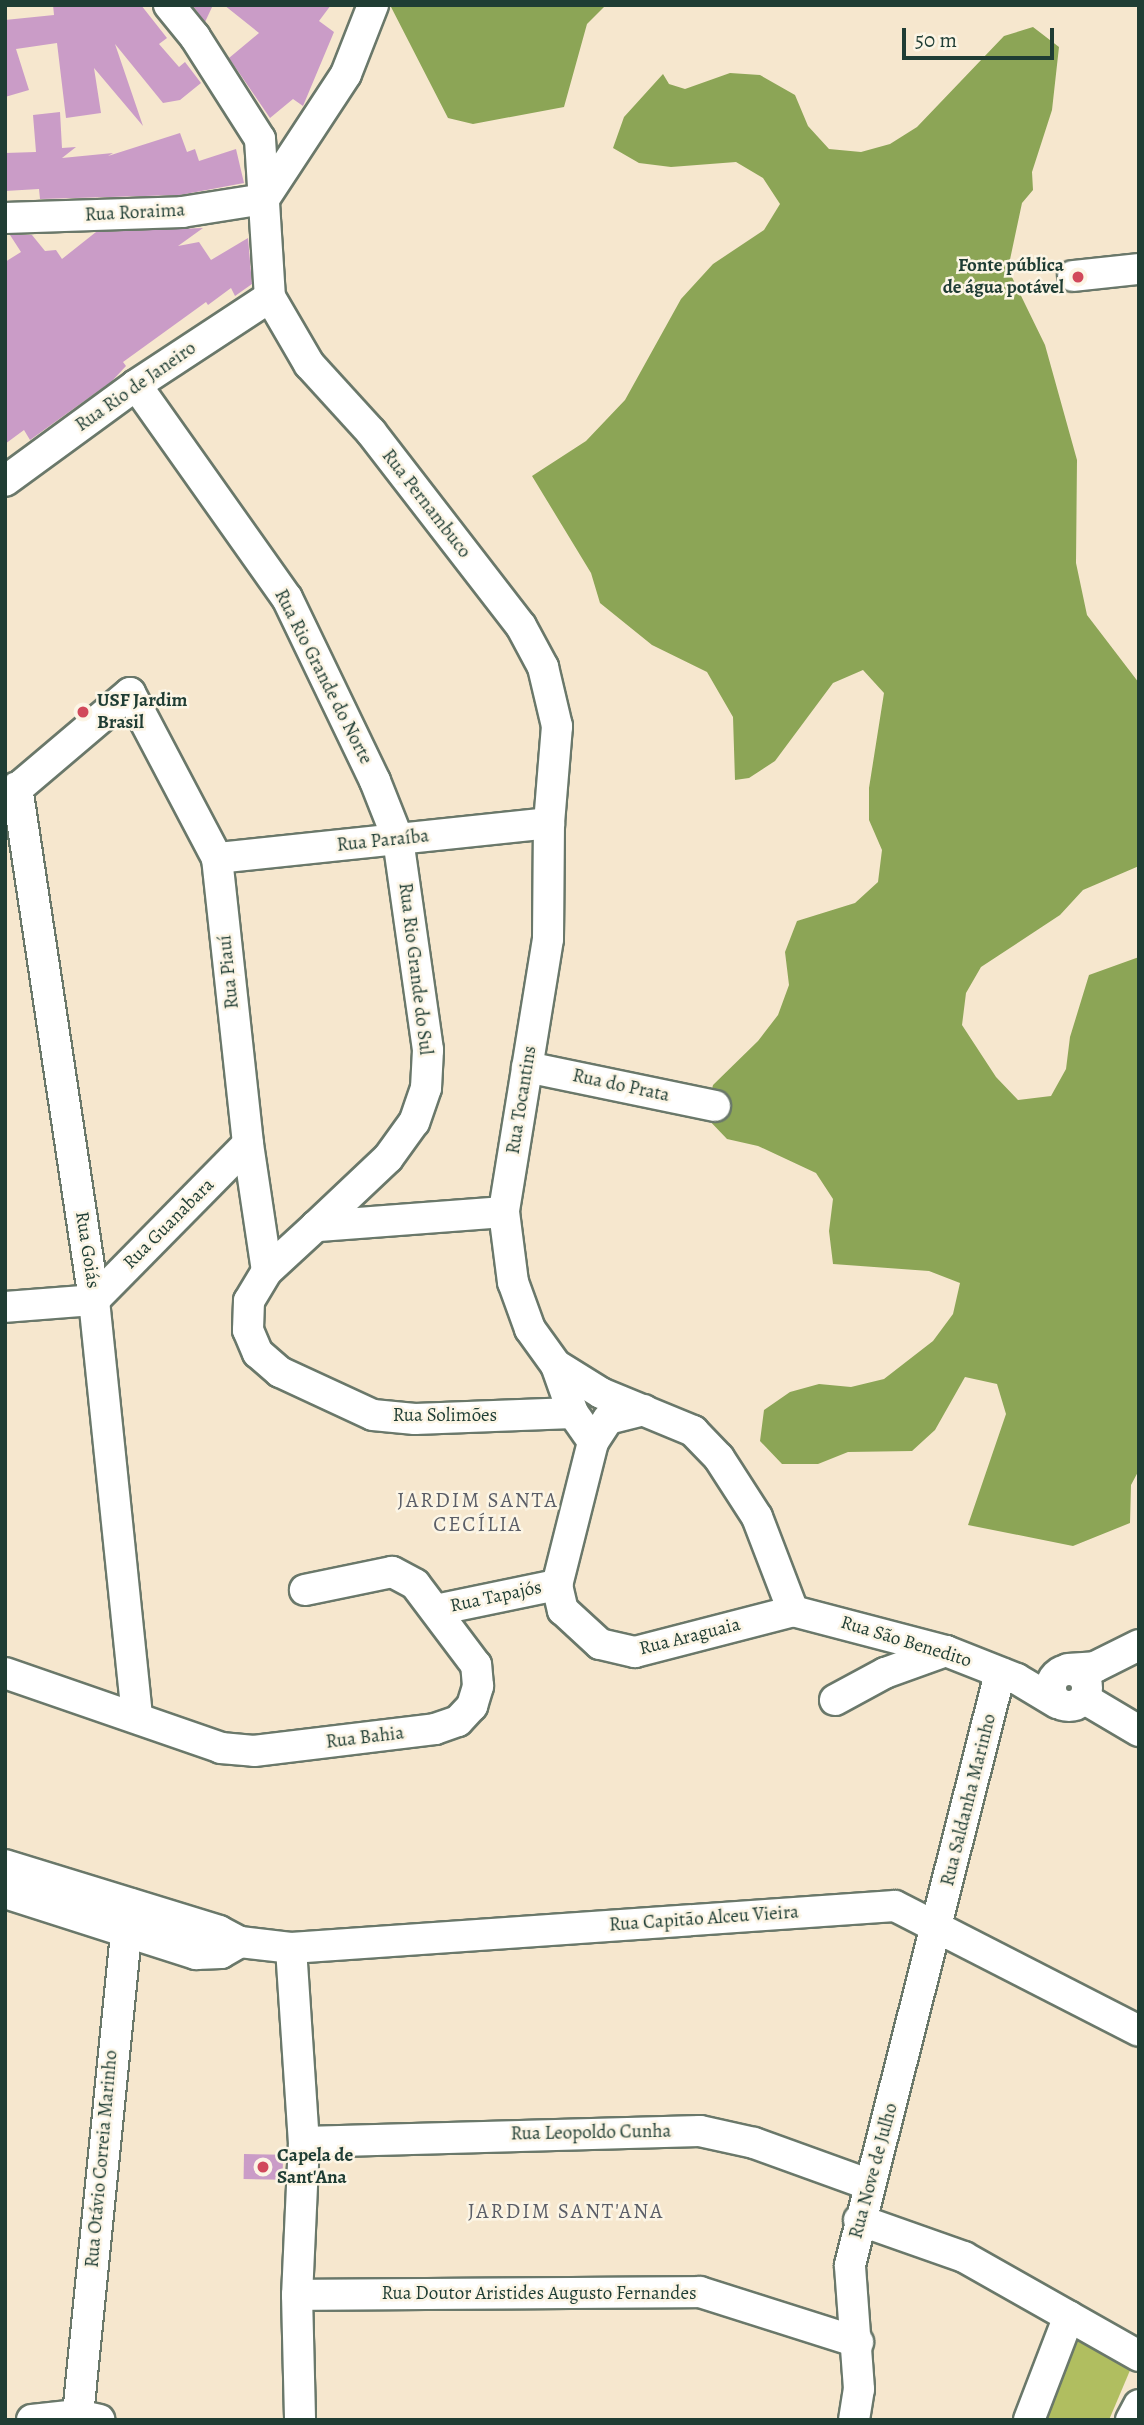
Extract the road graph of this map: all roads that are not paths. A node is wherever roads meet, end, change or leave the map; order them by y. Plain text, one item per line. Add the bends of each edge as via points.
1 (169, 5) edge
2 (373, 5) edge
3 (264, 199) junction
4 (5, 218) edge
5 (1139, 269) edge
6 (1073, 276) dead end
7 (270, 297) junction
8 (136, 385) junction
9 (5, 481) edge
10 (11, 793) edge
11 (549, 822) junction
12 (398, 839) junction
13 (217, 858) junction
14 (527, 1067) junction
15 (715, 1106) dead end
16 (248, 1144) junction
17 (504, 1212) junction
18 (316, 1226) junction
19 (267, 1271) junction
20 (94, 1300) junction
21 (5, 1307) edge
22 (555, 1366) junction
23 (644, 1409) junction
24 (573, 1413) junction
25 (593, 1442) junction
26 (557, 1585) junction
27 (306, 1590) dead end
28 (436, 1610) junction
29 (793, 1611) junction
30 (1139, 1645) edge
31 (946, 1651) junction
32 (5, 1673) edge
33 (1008, 1676) junction
34 (1074, 1683) junction
35 (835, 1700) dead end
36 (137, 1716) junction
37 (1139, 1731) edge
38 (5, 1865) edge
39 (5, 1892) edge
40 (126, 1917) junction
41 (938, 1927) junction
42 (291, 1948) junction
43 (1139, 2031) edge
44 (304, 2141) junction
45 (870, 2185) junction
46 (859, 2220) junction
47 (297, 2295) junction
48 (1069, 2316) junction
49 (858, 2342) junction
50 (1139, 2356) edge
51 (1139, 2405) edge
52 (88, 2417) edge
53 (32, 2420) edge
54 (300, 2420) edge
55 (854, 2420) edge
56 (1028, 2420) edge
57 (1131, 2420) edge

1 - 3 street, Rua Pernambuco via 260,139
2 - 3 street via 346,74
3 - 4 street, Rua Roraima via 181,212
3 - 7 street, Rua Pernambuco
5 - 6 street
7 - 8 street, Rua Rio de Janeiro
7 - 11 street, Rua Pernambuco via 309,364 380,443 521,626 537,657 557,726
8 - 9 street, Rua Rio de Janeiro
8 - 12 street, Rua Rio Grande do Norte via 287,598
10 - 13 street, Rua Piauí via 130,693
10 - 20 street, Rua Goiás
11 - 12 street, Rua Paraíba
11 - 14 street, Rua Tocantins via 548,939
12 - 13 street, Rua Paraíba
12 - 18 street, Rua Rio Grande do Sul via 428,1049 426,1088 414,1122 388,1158
13 - 16 street, Rua Piauí
14 - 15 street, Rua do Prata
14 - 17 street, Rua Tocantins
16 - 19 street, Rua Piauí
16 - 20 street, Rua Guanabara
17 - 18 street
17 - 22 street, Rua Tocantins via 513,1282 530,1329
18 - 19 street, Rua Solimões
19 - 24 street, Rua Solimões via 249,1301 248,1331 258,1353 279,1372 330,1399 373,1415 415,1419
20 - 21 street
20 - 36 street, Rua Goiás
22 - 23 street, Rua Tocantins via 601,1393
22 - 24 street, Rua Tocantins
23 - 25 street via 608,1419
23 - 29 street, Rua Tocantins via 693,1431 739,1483
24 - 25 street, Rua Tocantins
25 - 26 street
26 - 28 street, Rua Tapajós
26 - 29 street, Rua Araguaia via 563,1610 576,1626 600,1644 635,1652
27 - 28 street, Rua Bahia via 392,1572 415,1584
28 - 36 street, Rua Bahia via 476,1665 475,1696 458,1721 435,1729 254,1751 221,1748
29 - 31 street, Rua São Benedito
30 - 34 street
31 - 33 street, Rua São Benedito
31 - 35 street via 885,1672
32 - 36 street, Rua Bahia
33 - 34 street, Rua São Benedito
33 - 41 street, Rua Saldanha Marinho
34 - 37 street, Rua São Benedito
38 - 40 street
39 - 40 street
40 - 42 street, Rua Capitão Alceu Vieira via 195,1954 221,1953 240,1942
40 - 52 street, Rua Otávio Correia Marinho
41 - 42 street, Rua Capitão Alceu Vieira via 895,1906
41 - 43 street, Rua Capitão Alceu Vieira
41 - 45 street, Rua Nove de Julho
42 - 44 street
44 - 45 street, Rua Leopoldo Cunha via 700,2131 754,2143
44 - 47 street
45 - 46 street, Rua Nove de Julho
46 - 48 street via 964,2257
46 - 49 street, Rua Nove de Julho via 850,2265
47 - 49 street, Rua Doutor Aristides Augusto Fernandes via 700,2292
47 - 54 street
48 - 50 street
48 - 56 street
49 - 55 street, Rua Nove de Julho
51 - 57 street
52 - 53 street

